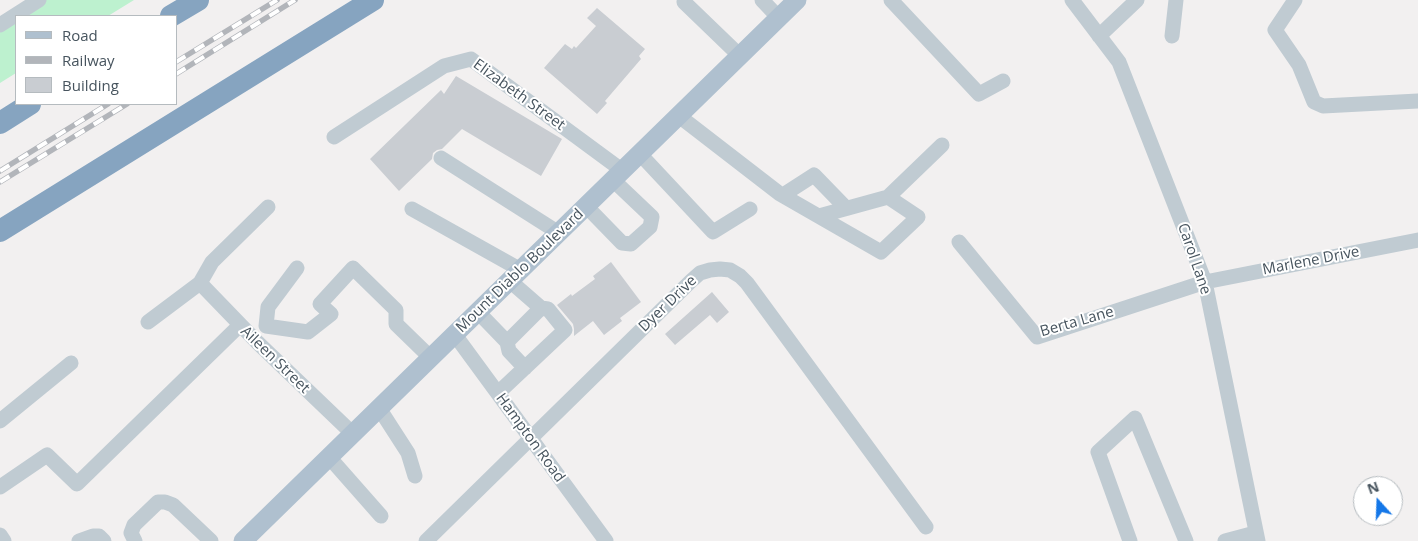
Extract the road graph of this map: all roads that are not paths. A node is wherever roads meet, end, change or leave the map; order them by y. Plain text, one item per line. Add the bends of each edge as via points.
1 (39, 0) edge
2 (198, 0) edge
3 (374, 0) edge
4 (762, 0) edge
5 (797, 0) edge
6 (891, 0) edge
7 (1072, 0) edge
8 (1137, 0) edge
9 (1176, 0) edge
10 (1295, 0) edge
11 (684, 2) dead end
12 (15, 15) edge
13 (16, 15) edge
14 (173, 15) edge
15 (779, 18) junction
16 (0, 25) edge
17 (1099, 36) junction
18 (1172, 36) dead end
19 (740, 56) junction
20 (1003, 81) dead end
21 (1418, 101) edge
22 (28, 105) edge
23 (679, 116) junction
24 (0, 122) edge
25 (334, 137) dead end
26 (942, 145) dead end
27 (640, 154) junction
28 (441, 158) dead end
29 (618, 175) junction
30 (783, 195) junction
31 (888, 197) junction
32 (586, 206) junction
33 (268, 207) dead end
34 (846, 208) junction
35 (412, 209) dead end
36 (750, 209) dead end
37 (819, 216) junction
38 (0, 231) edge
39 (559, 233) junction
40 (1418, 240) edge
41 (959, 242) dead end
42 (297, 268) dead end
43 (515, 275) junction
44 (1205, 282) junction
45 (200, 283) junction
46 (540, 308) junction
47 (478, 312) junction
48 (148, 322) dead end
49 (240, 325) junction
50 (455, 334) junction
51 (507, 342) junction
52 (431, 358) junction
53 (71, 363) dead end
54 (525, 368) junction
55 (498, 393) junction
56 (379, 408) junction
57 (0, 421) edge
58 (353, 434) junction
59 (531, 438) junction
60 (329, 457) junction
61 (415, 476) dead end
62 (0, 487) edge
63 (381, 516) dead end
64 (926, 528) dead end
65 (0, 535) edge
66 (1256, 537) edge
67 (4, 541) edge
68 (79, 541) edge
69 (104, 541) edge
70 (135, 541) edge
71 (211, 541) edge
72 (243, 541) edge
73 (426, 541) edge
74 (606, 541) edge
75 (1130, 541) edge
76 (1186, 541) edge
77 (1225, 541) edge

1 - 13 street
2 - 14 highway
3 - 38 highway
4 - 15 street
5 - 15 main road, Mount Diablo Boulevard
6 - 20 street via 978,94
7 - 17 street, Carol Lane
8 - 17 street
9 - 18 street
10 - 21 street via 1275,30 1299,65 1314,102 1323,106
11 - 19 street
12 - 16 street
15 - 19 main road, Mount Diablo Boulevard
17 - 44 street, Carol Lane via 1119,62
19 - 23 main road, Mount Diablo Boulevard
22 - 24 highway
23 - 27 main road, Mount Diablo Boulevard
23 - 30 street
25 - 29 street, Elizabeth Street via 444,66 471,59
26 - 31 street
27 - 29 main road, Mount Diablo Boulevard
27 - 36 street via 713,232
28 - 39 street
29 - 32 main road, Mount Diablo Boulevard
29 - 32 street via 652,217 650,227 631,244 622,243
30 - 34 street via 814,175
30 - 37 street
31 - 34 street
31 - 37 street via 918,218 880,252
32 - 39 main road, Mount Diablo Boulevard
33 - 45 street via 212,262
34 - 37 street
35 - 43 street
39 - 43 main road, Mount Diablo Boulevard
40 - 44 street, Marlene Drive
41 - 44 street, Berta Lane via 1037,337
42 - 52 street via 268,307 266,326 308,332 331,314 320,304 354,268 396,310 396,324
43 - 46 street
43 - 47 main road, Mount Diablo Boulevard
44 - 66 street, Carol Lane
45 - 48 street
45 - 49 street, Aileen Street
46 - 51 street
46 - 54 street via 548,309 565,330
47 - 50 main road, Mount Diablo Boulevard
47 - 51 street
49 - 58 street, Aileen Street
49 - 62 street via 77,484 47,455
50 - 52 main road, Mount Diablo Boulevard
50 - 55 street, Hampton Road
51 - 54 street via 508,351
52 - 56 main road, Mount Diablo Boulevard
53 - 57 street
54 - 55 street
55 - 59 street, Hampton Road
56 - 58 main road, Mount Diablo Boulevard
56 - 61 street via 408,453
58 - 60 main road, Mount Diablo Boulevard
59 - 64 street, Dyer Drive via 691,281 710,270 730,270 747,283
59 - 73 street, Dyer Drive
59 - 74 street, Hampton Road
60 - 63 street
60 - 72 main road, Mount Diablo Boulevard
65 - 67 street
66 - 77 street
68 - 69 street via 99,536
70 - 71 street via 131,533 134,525 158,502 173,506
75 - 76 street via 1098,452 1135,418

